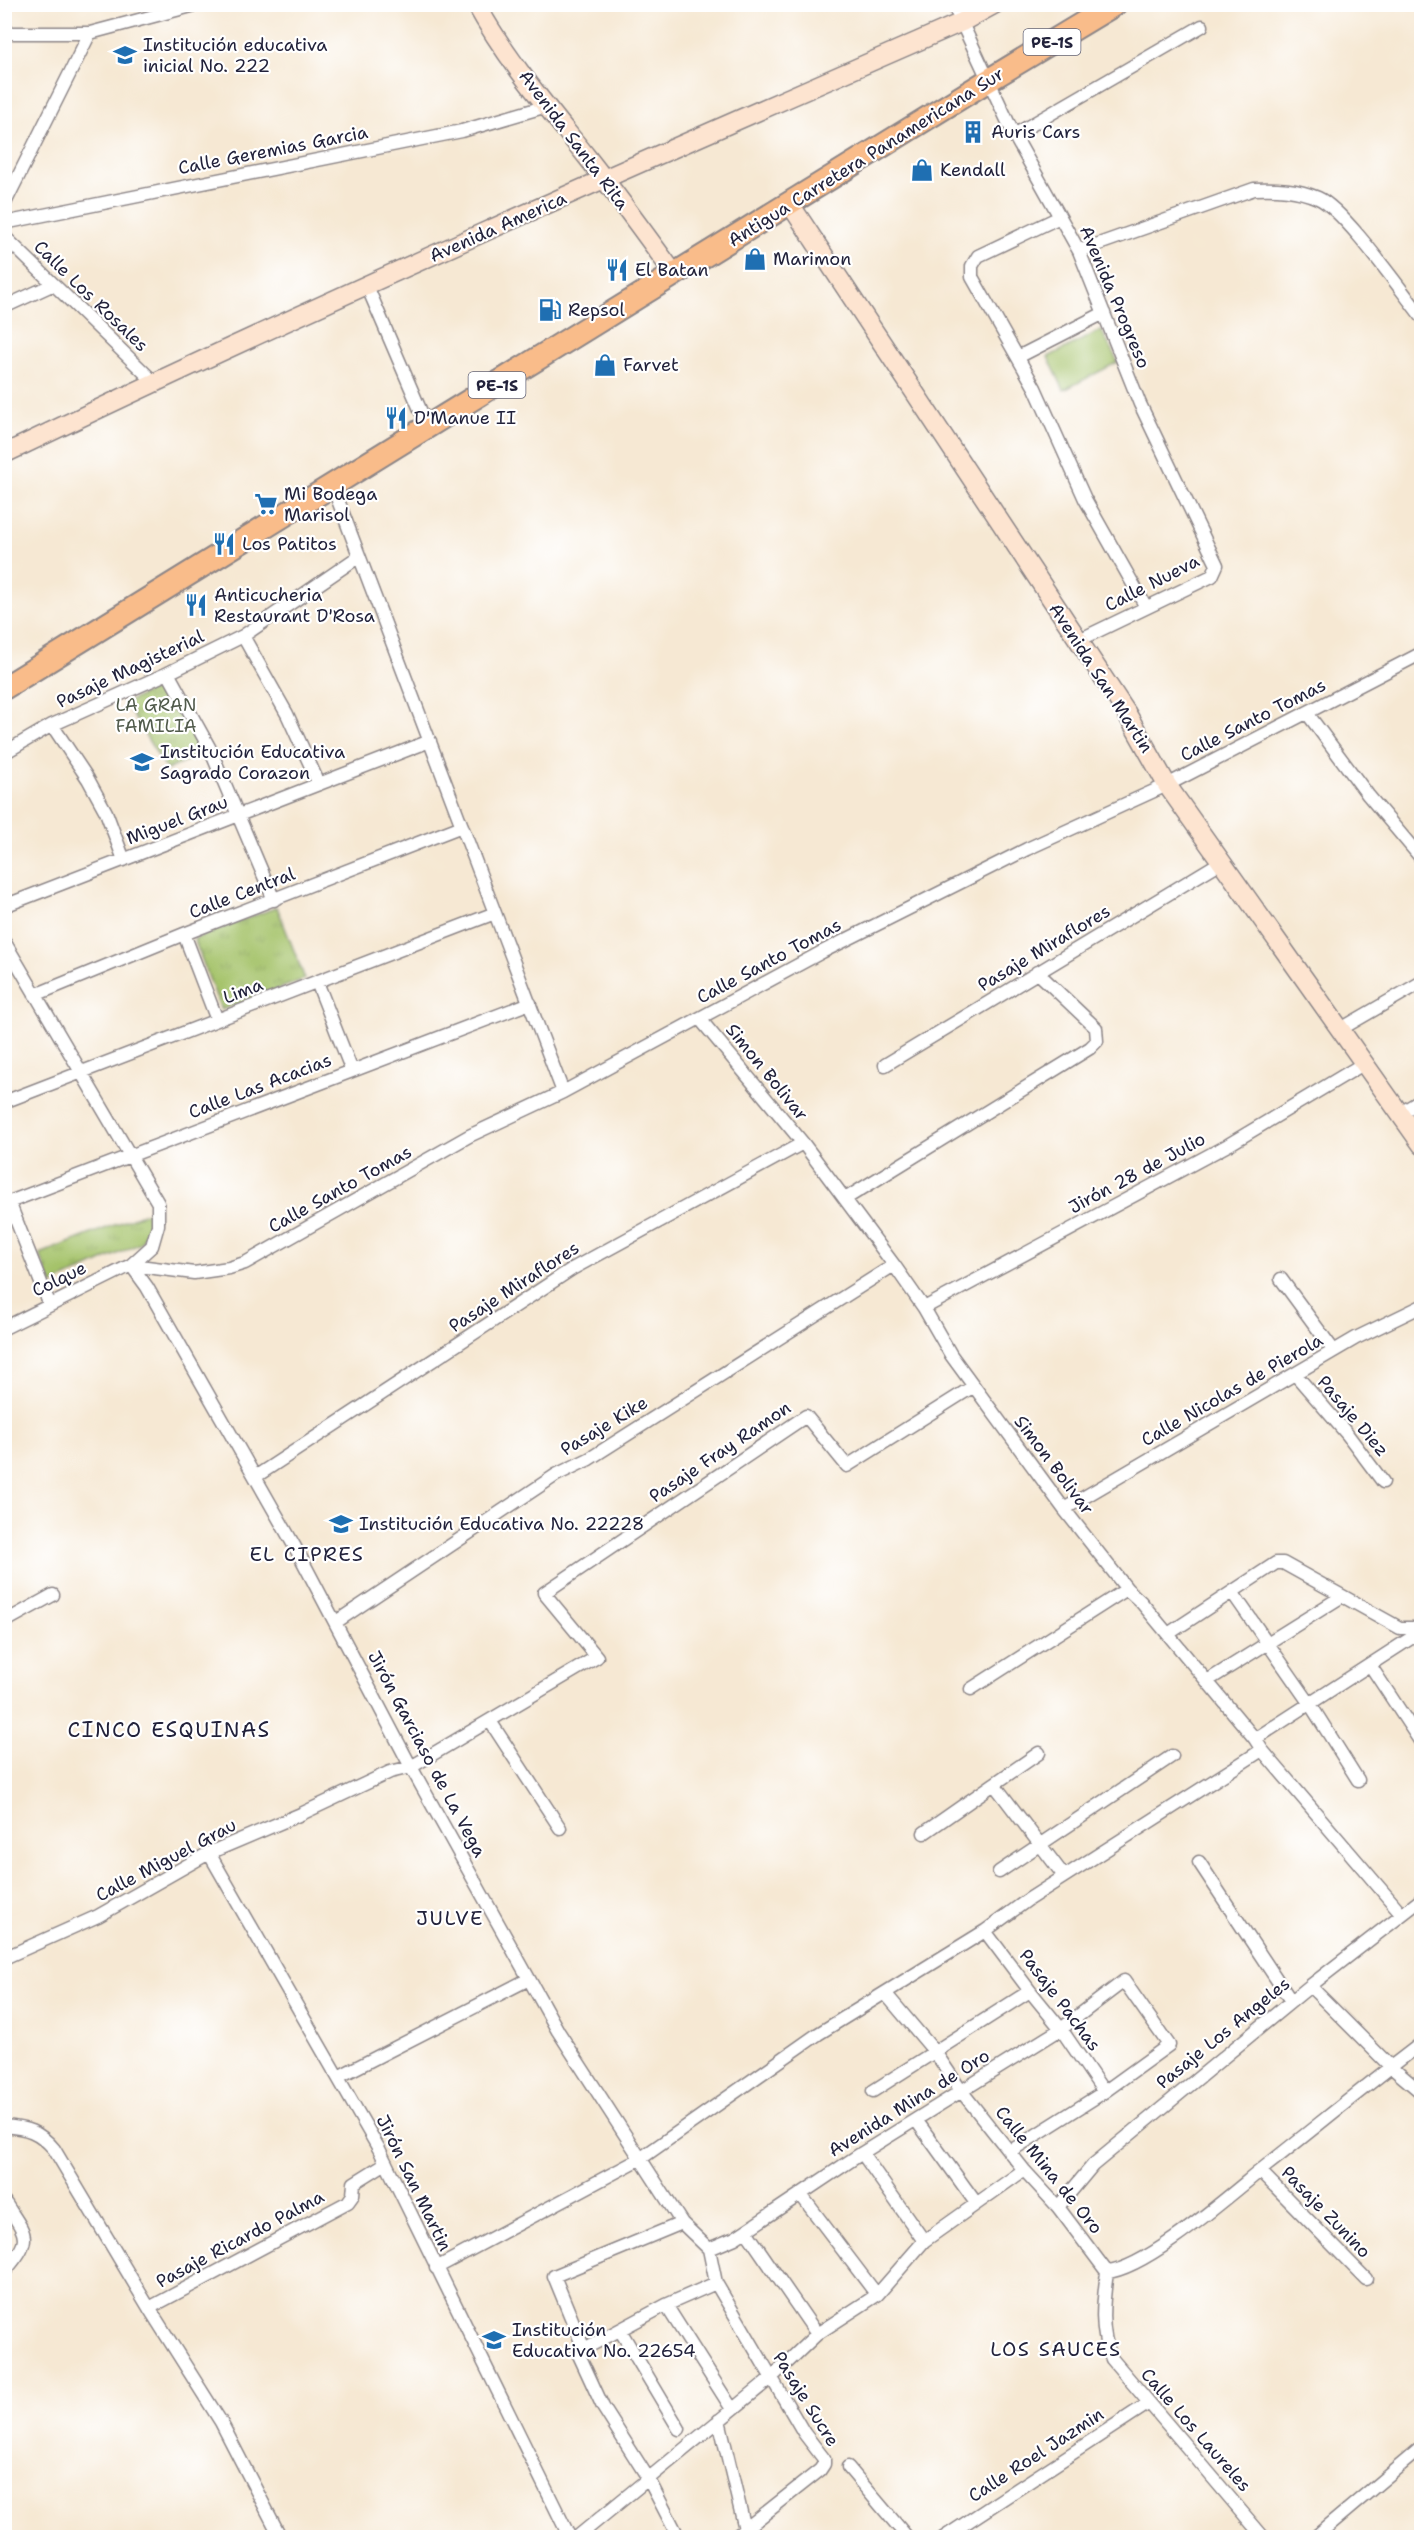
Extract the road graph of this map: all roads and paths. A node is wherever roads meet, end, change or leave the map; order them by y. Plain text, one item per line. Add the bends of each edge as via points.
1 (199, 4) edge
2 (476, 4) edge
3 (953, 4) edge
4 (995, 4) edge
5 (1115, 4) edge
6 (150, 10) edge
7 (962, 22) junction
8 (1202, 26) dead end
9 (4, 33) edge
10 (90, 33) junction
11 (989, 80) junction
12 (547, 106) junction
13 (1014, 135) junction
14 (604, 178) junction
15 (790, 204) junction
16 (4, 205) edge
17 (1060, 217) junction
18 (4, 223) edge
19 (4, 236) edge
20 (1079, 252) junction
21 (675, 275) junction
22 (52, 285) junction
23 (367, 286) junction
24 (4, 308) edge
25 (1104, 313) junction
26 (1422, 317) edge
27 (1018, 357) junction
28 (153, 381) junction
29 (428, 428) junction
30 (4, 454) edge
31 (333, 487) junction
32 (1190, 511) joint
33 (358, 556) junction
34 (1146, 608) junction
35 (243, 636) junction
36 (1077, 641) junction
37 (1422, 653) edge
38 (168, 674) junction
39 (4, 688) edge
40 (1307, 713) junction
41 (52, 725) junction
42 (430, 741) junction
43 (4, 753) edge
44 (319, 784) junction
45 (1167, 784) junction
46 (239, 814) junction
47 (462, 826) junction
48 (1421, 858) edge
49 (124, 860) junction
50 (1221, 862) junction
51 (274, 900) junction
52 (4, 906) edge
53 (495, 913) junction
54 (184, 934) junction
55 (4, 941) edge
56 (1037, 972) junction
57 (316, 982) junction
58 (1422, 982) edge
59 (35, 995) junction
60 (530, 1003) junction
61 (700, 1019) junction
62 (217, 1020) junction
63 (1339, 1030) junction
64 (1364, 1064) junction
65 (885, 1065) dead end
66 (352, 1071) junction
67 (81, 1073) junction
68 (563, 1092) junction
69 (1422, 1100) edge
70 (4, 1102) edge
71 (1400, 1114) junction
72 (802, 1143) junction
73 (1422, 1145) edge
74 (130, 1155) junction
75 (845, 1199) junction
76 (7, 1203) edge
77 (131, 1265) junction
78 (894, 1265) junction
79 (1281, 1279) dead end
80 (50, 1303) junction
81 (1422, 1306) edge
82 (924, 1308) junction
83 (4, 1328) edge
84 (1334, 1352) junction
85 (1295, 1374) junction
86 (974, 1386) junction
87 (255, 1477) junction
88 (1383, 1482) dead end
89 (1064, 1509) junction
90 (1127, 1589) junction
91 (1232, 1592) junction
92 (53, 1595) dead end
93 (1341, 1596) junction
94 (4, 1622) edge
95 (336, 1622) junction
96 (1422, 1630) edge
97 (1168, 1634) junction
98 (1266, 1642) junction
99 (1370, 1665) junction
100 (1207, 1681) junction
101 (971, 1689) dead end
102 (1310, 1704) junction
103 (490, 1720) junction
104 (1420, 1741) edge
105 (1258, 1744) junction
106 (1038, 1753) dead end
107 (1172, 1756) dead end
108 (411, 1767) junction
109 (1358, 1780) dead end
110 (994, 1784) junction
111 (560, 1828) dead end
112 (924, 1833) dead end
113 (1040, 1844) junction
114 (209, 1853) junction
115 (1199, 1862) dead end
116 (999, 1872) dead end
117 (1064, 1876) junction
118 (1422, 1899) edge
119 (1402, 1914) junction
120 (985, 1931) junction
121 (4, 1958) edge
122 (529, 1979) junction
123 (1310, 1986) junction
124 (1030, 1991) junction
125 (885, 1993) junction
126 (1291, 2001) junction
127 (1061, 2028) junction
128 (1422, 2043) edge
129 (935, 2052) junction
130 (1390, 2067) junction
131 (338, 2077) junction
132 (873, 2091) dead end
133 (962, 2092) junction
134 (1104, 2092) junction
135 (1422, 2093) edge
136 (916, 2120) junction
137 (4, 2126) edge
138 (1009, 2152) junction
139 (862, 2153) junction
140 (640, 2159) junction
141 (386, 2163) junction
142 (1024, 2170) junction
143 (1260, 2170) junction
144 (801, 2195) junction
145 (4, 2201) edge
146 (976, 2203) junction
147 (1058, 2207) junction
148 (682, 2223) junction
149 (746, 2231) junction
150 (924, 2241) junction
151 (709, 2249) junction
152 (436, 2268) junction
153 (4, 2272) edge
154 (1107, 2272) junction
155 (1366, 2279) dead end
156 (716, 2283) junction
157 (877, 2295) junction
158 (666, 2305) junction
159 (149, 2308) junction
160 (620, 2330) junction
161 (817, 2334) junction
162 (584, 2349) junction
163 (771, 2378) junction
164 (1149, 2403) junction
165 (732, 2409) junction
166 (719, 2420) junction
167 (679, 2429) dead end
168 (1422, 2447) edge
169 (848, 2468) dead end
170 (648, 2478) junction
171 (746, 2529) junction
172 (281, 2538) edge
173 (570, 2538) edge
174 (576, 2538) edge
175 (679, 2538) edge
176 (734, 2538) edge
177 (908, 2538) edge
178 (943, 2538) edge
179 (1264, 2538) edge
180 (1314, 2538) edge

1 - 6 street
2 - 12 street, Avenida Santa Rita via 484,21
3 - 7 street, Avenida Progreso
4 - 7 street, Avenida America
5 - 11 highway, Antigua Carretera Panamericana Sur / PE-1S
6 - 10 street
7 - 11 street, Avenida Progreso
7 - 14 street, Avenida America
8 - 13 street
9 - 10 street
10 - 16 street
11 - 13 street, Avenida Progreso
11 - 15 highway, Antigua Carretera Panamericana Sur / PE-1S
12 - 14 street, Avenida Santa Rita
12 - 18 street, Calle Geremias Garcia via 462,130
13 - 17 street, Avenida Progreso
14 - 21 street, Avenida Santa Rita
14 - 23 street, Avenida America
15 - 21 highway, Antigua Carretera Panamericana Sur / PE-1S
15 - 36 street, Avenida San Martin
17 - 20 street, Avenida Progreso
17 - 27 street via 978,256 972,266 972,277
19 - 22 street, Calle Los Rosales
20 - 25 street, Avenida Progreso
20 - 26 street via 1254,189 1284,188 1320,199 1348,224
21 - 29 highway, Antigua Carretera Panamericana Sur / PE-1S
22 - 24 street
22 - 28 street, Calle Los Rosales
23 - 28 street, Avenida America
23 - 29 street
25 - 27 street
25 - 32 street, Avenida Progreso via 1140,404
27 - 34 street via 1085,498
28 - 30 street, Avenida America
29 - 31 highway, Antigua Carretera Panamericana Sur / PE-1S
31 - 33 street
31 - 39 highway, Antigua Carretera Panamericana Sur / PE-1S
32 - 34 street, Calle Nueva via 1217,565 1212,576
33 - 35 street, Pasaje Magisterial
33 - 42 street
34 - 36 street, Calle Nueva
35 - 38 street, Pasaje Magisterial
35 - 44 street via 287,714
36 - 45 street, Avenida San Martin via 1126,712
37 - 40 street, Calle Santo Tomas
38 - 41 street, Pasaje Magisterial
38 - 46 street via 210,749
40 - 45 street, Calle Santo Tomas
40 - 48 street
41 - 43 street, Pasaje Magisterial
41 - 49 street via 88,778
42 - 44 street, Miguel Grau
42 - 47 street
44 - 46 street, Miguel Grau
45 - 50 street, Avenida San Martin
45 - 61 street, Calle Santo Tomas via 822,952
46 - 49 street, Miguel Grau
46 - 51 street
47 - 51 street, Calle Central
47 - 53 street
49 - 52 street, Miguel Grau
50 - 56 street, Pasaje Miraflores
50 - 63 street, Avenida San Martin
51 - 54 street, Calle Central
53 - 57 street, Lima
53 - 60 street
54 - 59 street, Calle Central
54 - 62 street
55 - 59 street
56 - 65 street, Pasaje Miraflores
56 - 75 street via 1096,1028 1097,1041
57 - 62 street, Lima
57 - 66 street
58 - 63 street
59 - 67 street
60 - 66 street, Calle Las Acacias
60 - 68 street
61 - 68 street, Calle Santo Tomas
61 - 72 street, Simon Bolivar
62 - 67 street, Lima
63 - 64 street, Avenida San Martin
64 - 71 street, Avenida San Martin
64 - 82 street, Jirón 28 de Julio via 1228,1145
66 - 74 street, Calle Las Acacias
67 - 70 street, Lima
67 - 74 street
68 - 77 street, Calle Santo Tomas via 469,1136 245,1263 194,1273
69 - 71 street
71 - 73 street, Avenida San Martin
72 - 75 street, Simon Bolivar
72 - 87 street, Pasaje Miraflores via 572,1269
74 - 76 street, Calle Las Acacias
74 - 77 street via 158,1203 159,1225 152,1246
75 - 78 street, Simon Bolivar
76 - 80 street
77 - 80 street, Colque
77 - 87 street, Jirón Garciaso de La Vega
78 - 82 street, Simon Bolivar
78 - 95 street, Pasaje Kike via 590,1459 556,1475
79 - 84 street
80 - 83 street, Colque
81 - 84 street, Calle Nicolas de Pierola
82 - 86 street, Simon Bolivar
84 - 85 street, Calle Nicolas de Pierola
85 - 88 street, Pasaje Diez
85 - 89 street, Calle Nicolas de Pierola
86 - 89 street, Simon Bolivar
86 - 103 street, Pasaje Fray Ramon via 848,1466 806,1416 544,1593 597,1657
87 - 95 street, Jirón Garciaso de La Vega
89 - 90 street, Simon Bolivar
90 - 97 street, Simon Bolivar
90 - 101 street
91 - 93 street via 1276,1563 1283,1563
91 - 97 street
91 - 98 street
92 - 94 street
93 - 96 street via 1400,1628
93 - 98 street
95 - 108 street, Jirón Garciaso de La Vega
96 - 99 street
97 - 100 street, Simon Bolivar
98 - 100 street
98 - 102 street
99 - 102 street
99 - 104 street
100 - 105 street, Simon Bolivar
102 - 105 street
102 - 109 street
103 - 108 street, Pasaje Fray Ramon
103 - 111 street
105 - 117 street
105 - 119 street, Simon Bolivar
106 - 110 street
107 - 113 street
108 - 114 street, Calle Miguel Grau via 390,1772
108 - 122 street, Jirón Garciaso de La Vega
110 - 112 street
110 - 113 street
113 - 116 street
113 - 117 street
114 - 121 street, Calle Miguel Grau via 98,1916
114 - 131 street, Jirón San Martin
115 - 126 street
117 - 120 street
118 - 119 street, Pasaje Los Angeles
119 - 123 street, Pasaje Los Angeles
120 - 124 street, Pasaje Pachas
120 - 125 street
122 - 131 street
122 - 140 street, Jirón Garciaso de La Vega
123 - 126 street, Pasaje Los Angeles
123 - 130 street
124 - 127 street, Pasaje Pachas
124 - 129 street
125 - 129 street, Calle Mina de Oro
125 - 140 street via 818,2034
126 - 147 street, Pasaje Los Angeles via 1093,2164
127 - 133 street, Avenida Mina de Oro
127 - 134 street, Pasaje Pachas
127 - 134 street, Avenida Mina de Oro via 1124,1981 1169,2045
128 - 130 street
129 - 132 street
129 - 133 street, Calle Mina de Oro
130 - 135 street
130 - 143 street
131 - 141 street, Jirón San Martin
133 - 136 street, Avenida Mina de Oro
133 - 138 street, Calle Mina de Oro
134 - 138 street
136 - 139 street, Avenida Mina de Oro
136 - 146 street
137 - 159 street via 34,2131 54,2149
138 - 142 street, Calle Mina de Oro
139 - 144 street, Avenida Mina de Oro
139 - 150 street
140 - 148 street, Jirón Garciaso de La Vega
140 - 152 street
141 - 152 street, Jirón San Martin
141 - 159 street, Pasaje Ricardo Palma via 354,2183 348,2202
142 - 146 street
142 - 147 street, Calle Mina de Oro
143 - 154 street via 1180,2234 1131,2266
143 - 155 street, Pasaje Zunino
144 - 149 street, Avenida Mina de Oro
144 - 157 street
145 - 153 street via 25,2234 20,2253
146 - 150 street
147 - 154 street, Calle Mina de Oro
148 - 151 street, Jirón Garciaso de La Vega
148 - 162 street via 554,2276
149 - 151 street, Avenida Mina de Oro
149 - 161 street
150 - 157 street
151 - 156 street, Pasaje Sucre
152 - 173 street, Jirón San Martin
154 - 164 street, Calle Los Laureles via 1102,2318 1107,2349
156 - 158 street
156 - 163 street, Pasaje Sucre
157 - 161 street
158 - 160 street
158 - 165 street
159 - 172 street via 221,2422
160 - 162 street
160 - 167 street
161 - 163 street
162 - 170 street via 579,2355 603,2407
163 - 165 street
163 - 171 street, Pasaje Sucre via 824,2464
164 - 178 street, Calle Roel Jazmin
164 - 179 street, Calle Los Laureles
165 - 166 street
166 - 170 street
166 - 171 street
168 - 180 street
169 - 177 street
170 - 174 street
170 - 175 street
171 - 176 street, Pasaje Sucre

